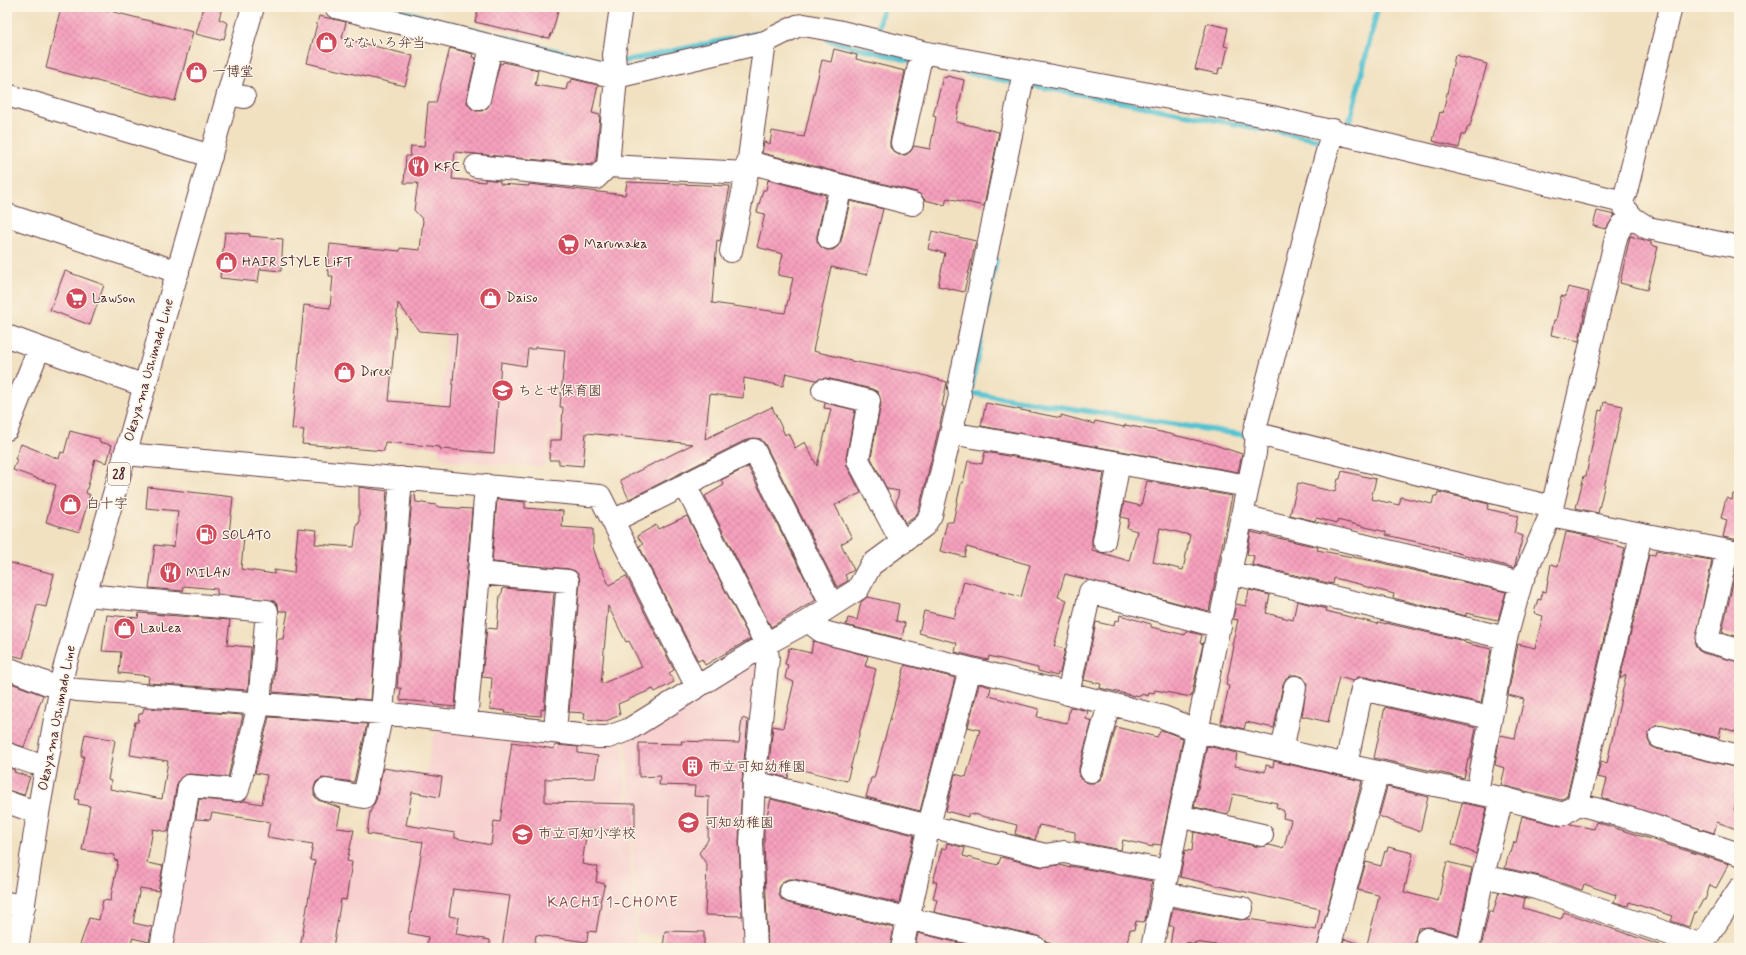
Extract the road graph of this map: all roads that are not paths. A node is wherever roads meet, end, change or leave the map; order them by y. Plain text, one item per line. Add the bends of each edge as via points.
1 (253, 7) edge
2 (336, 7) edge
3 (621, 7) edge
4 (1670, 7) edge
5 (765, 42) junction
6 (491, 46) junction
7 (920, 60) junction
8 (615, 67) junction
9 (1022, 80) junction
10 (7, 95) edge
11 (479, 99) dead end
12 (1331, 138) junction
13 (902, 143) dead end
14 (211, 156) junction
15 (476, 166) dead end
16 (608, 166) junction
17 (747, 168) junction
18 (841, 186) junction
19 (913, 204) dead end
20 (1627, 210) junction
21 (7, 215) edge
22 (829, 238) dead end
23 (1739, 247) edge
24 (731, 251) dead end
25 (178, 272) junction
26 (7, 336) edge
27 (39, 348) junction
28 (145, 386) junction
29 (823, 390) dead end
30 (7, 429) edge
31 (958, 434) junction
32 (1256, 437) junction
33 (125, 454) junction
34 (1120, 463) junction
35 (401, 478) junction
36 (486, 485) junction
37 (685, 485) junction
38 (1248, 486) junction
39 (1551, 511) junction
40 (1242, 516) junction
41 (613, 521) junction
42 (1641, 535) junction
43 (1104, 541) dead end
44 (902, 543) junction
45 (1733, 552) edge
46 (479, 573) junction
47 (1231, 573) junction
48 (1521, 583) junction
49 (85, 596) junction
50 (832, 605) junction
51 (808, 621) junction
52 (1220, 627) junction
53 (1506, 638) junction
54 (766, 644) junction
55 (1739, 650) edge
56 (7, 668) edge
57 (970, 669) junction
58 (697, 687) junction
59 (1294, 687) dead end
60 (60, 688) junction
61 (1068, 694) junction
62 (259, 704) junction
63 (1109, 704) junction
64 (382, 713) junction
65 (1491, 718) junction
66 (466, 722) junction
67 (555, 731) junction
68 (1198, 731) junction
69 (1660, 737) dead end
70 (1282, 750) junction
71 (7, 754) edge
72 (1739, 756) edge
73 (46, 765) junction
74 (1346, 765) junction
75 (1090, 771) dead end
76 (1378, 772) junction
77 (754, 782) junction
78 (326, 790) dead end
79 (1477, 792) junction
80 (1502, 798) junction
81 (7, 802) edge
82 (1578, 804) junction
83 (38, 813) junction
84 (1180, 816) junction
85 (929, 825) junction
86 (1262, 835) dead end
87 (1739, 854) edge
88 (1168, 871) junction
89 (1483, 876) junction
90 (1739, 889) edge
91 (791, 891) dead end
92 (1163, 893) junction
93 (15, 905) edge
94 (1242, 908) dead end
95 (909, 918) junction
96 (1427, 939) dead end
97 (1701, 946) edge
98 (1158, 947) edge
99 (17, 948) edge
100 (161, 948) edge
101 (756, 948) edge
102 (902, 948) edge
103 (1036, 948) edge
104 (1329, 948) edge
105 (1459, 948) edge
106 (1468, 948) edge

1 - 14 street, Okayama Ushimado Line / 28 via 236,95
2 - 6 street
3 - 8 street
4 - 20 street via 1626,192
5 - 7 street via 804,25 837,31
5 - 8 street
5 - 17 street
6 - 8 street
6 - 11 street
7 - 9 street
7 - 13 street
8 - 16 street
9 - 12 street via 1272,117
9 - 31 street
10 - 14 street
12 - 20 street
12 - 32 street via 1254,433
14 - 25 street, Okayama Ushimado Line / 28 via 205,202
15 - 16 street via 596,178
16 - 17 street
17 - 18 street
17 - 24 street
18 - 19 street
18 - 22 street
20 - 23 street via 1648,228 1657,231
20 - 39 street via 1617,234
21 - 25 street
25 - 28 street, Okayama Ushimado Line / 28
26 - 27 street
27 - 28 street
27 - 30 street
28 - 33 street, Okayama Ushimado Line / 28
29 - 44 street via 869,401 858,460
31 - 34 street
31 - 44 street via 931,515 924,526
32 - 38 street
32 - 39 street
33 - 35 street
33 - 49 street, Okayama Ushimado Line / 28
34 - 38 street
34 - 43 street
35 - 36 street
35 - 64 street
36 - 41 street via 600,496
36 - 46 street
37 - 41 street
37 - 50 street via 754,450
37 - 54 street
38 - 40 street
39 - 42 street
39 - 48 street
40 - 47 street
40 - 48 street
41 - 58 street
42 - 45 street
42 - 82 street
44 - 50 street via 871,565 858,589
45 - 55 street via 1707,641
46 - 66 street
46 - 67 street via 568,580
47 - 52 street
47 - 53 street
48 - 53 street
49 - 60 street, Okayama Ushimado Line / 28
49 - 62 street via 267,612
50 - 51 street
51 - 54 street
51 - 57 street via 821,631 831,634
52 - 61 street via 1090,592
52 - 68 street
53 - 65 street
54 - 58 street
54 - 77 street via 768,658
56 - 60 street
57 - 61 street
57 - 85 street
58 - 67 street via 618,735 598,738
59 - 70 street
60 - 62 street
60 - 73 street, Okayama Ushimado Line / 28
61 - 63 street
62 - 64 street
62 - 100 street via 238,790 189,786
63 - 68 street via 1163,717
63 - 75 street
64 - 66 street
64 - 78 street via 364,797
65 - 74 street via 1362,689
65 - 79 street
66 - 67 street
68 - 70 street
68 - 84 street
69 - 72 street
70 - 74 street
71 - 73 street
73 - 83 street, Okayama Ushimado Line / 28
74 - 76 street
76 - 79 street
76 - 104 street
77 - 85 street
77 - 101 street via 751,843
79 - 80 street
80 - 82 street via 1563,814
80 - 89 street
81 - 83 street
82 - 87 street
83 - 93 street, Okayama Ushimado Line / 28
84 - 86 street
84 - 88 street
85 - 88 street via 1045,854 1064,852
85 - 95 street
88 - 92 street
89 - 97 street via 1536,888
89 - 106 street
90 - 97 street
91 - 95 street
92 - 94 street
92 - 98 street
93 - 99 street, Okayama Ushimado Line / 28
95 - 102 street
95 - 103 street
96 - 105 street

